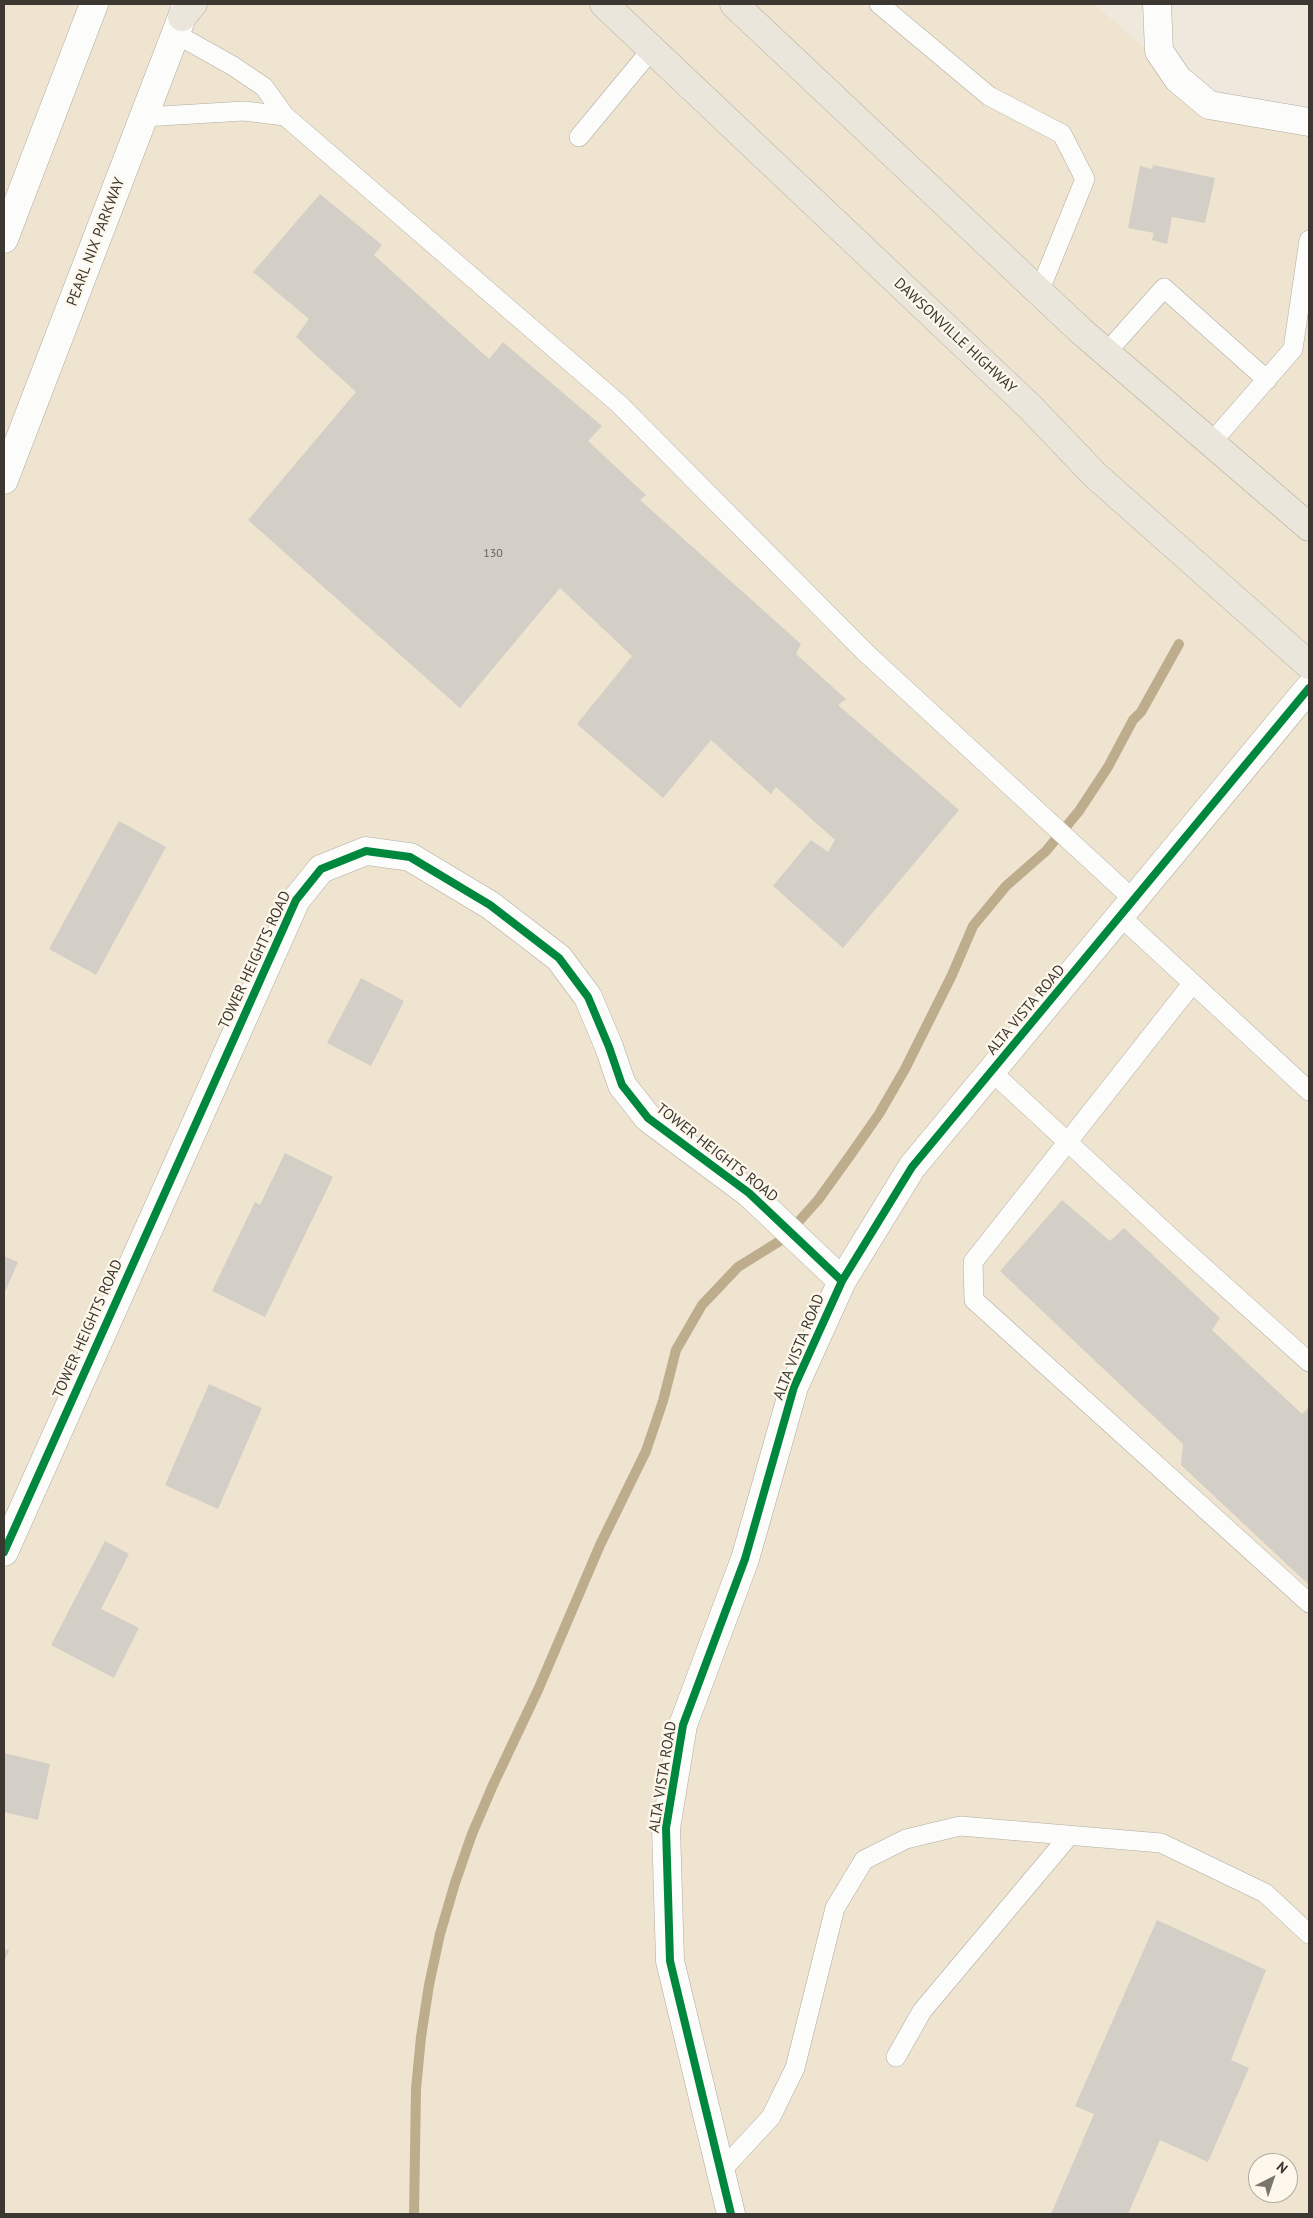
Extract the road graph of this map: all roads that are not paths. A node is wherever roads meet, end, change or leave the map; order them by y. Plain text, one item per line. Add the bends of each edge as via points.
1 (94, 4) edge
2 (604, 4) edge
3 (734, 4) edge
4 (879, 4) edge
5 (1157, 4) edge
6 (185, 15) edge
7 (652, 49) junction
8 (285, 116) junction
9 (144, 117) junction
10 (1309, 122) edge
11 (579, 137) dead end
12 (4, 239) edge
13 (1309, 240) edge
14 (1039, 292) junction
15 (1106, 353) junction
16 (1267, 380) junction
17 (1211, 443) junction
18 (4, 480) edge
19 (1309, 527) edge
20 (1309, 665) edge
21 (1309, 688) edge
22 (1127, 908) junction
23 (1192, 984) junction
24 (992, 1072) junction
25 (1309, 1091) edge
26 (1068, 1142) junction
27 (842, 1281) junction
28 (1309, 1362) edge
29 (4, 1552) edge
30 (1309, 1603) edge
31 (1069, 1836) junction
32 (1309, 1934) edge
33 (896, 2057) dead end
34 (721, 2171) junction
35 (731, 2214) edge

1 - 12 street
2 - 7 main road, DAWSONVILLE HIGHWAY
3 - 14 main road
4 - 14 lane via 989,96 1062,134 1085,179
5 - 10 street via 1159,51 1178,79 1209,105
6 - 8 lane via 234,66 264,87
6 - 9 street, PEARL NIX PARKWAY
7 - 11 lane
7 - 20 main road, DAWSONVILLE HIGHWAY via 1029,406 1095,475
8 - 9 lane via 244,111
8 - 22 lane via 619,404 866,653 1025,798
9 - 18 street, PEARL NIX PARKWAY
13 - 16 lane via 1294,349
14 - 15 main road
15 - 16 lane via 1164,288
15 - 17 main road
16 - 17 lane
17 - 19 main road
21 - 22 street, ALTA VISTA ROAD
22 - 23 lane
22 - 24 street, ALTA VISTA ROAD
23 - 25 lane
23 - 26 lane
24 - 26 lane
24 - 27 street, ALTA VISTA ROAD via 912,1168
26 - 28 lane
26 - 30 lane via 973,1262 974,1300
27 - 29 street, TOWER HEIGHTS ROAD via 749,1194 648,1118 622,1085 588,997 559,958 490,905 410,858 366,851 321,869 296,900
27 - 34 street, ALTA VISTA ROAD via 794,1387 745,1559 684,1725 666,1828 670,1961
31 - 32 lane via 1161,1844 1265,1893
31 - 33 lane via 922,2011
31 - 34 lane via 960,1826 906,1839 864,1860 835,1908 795,2068 772,2116
34 - 35 street, ALTA VISTA ROAD

